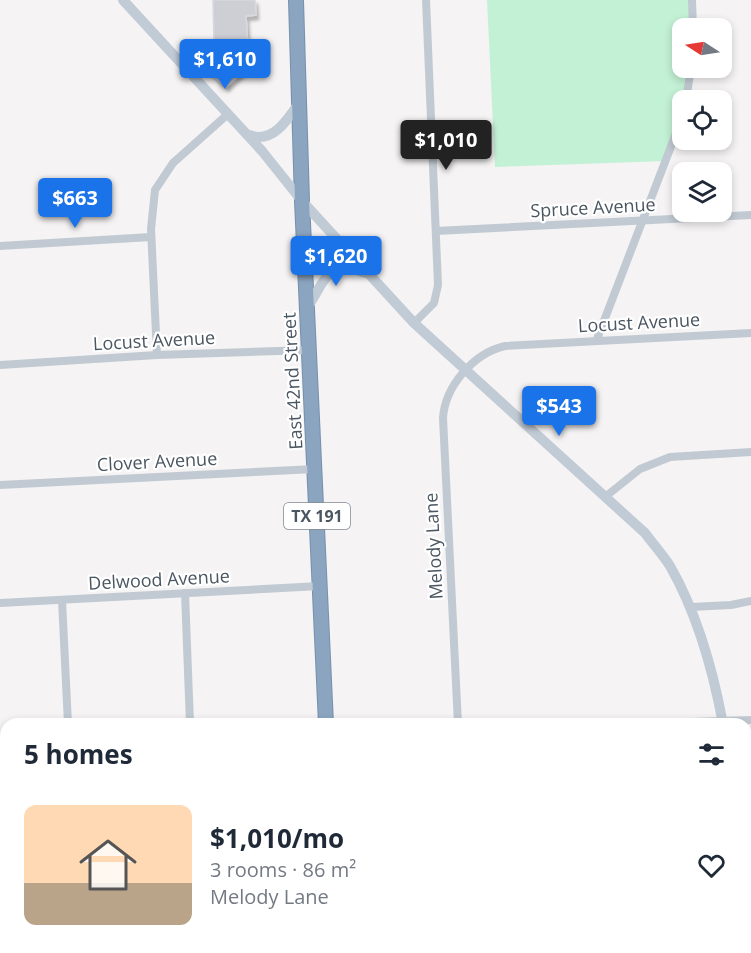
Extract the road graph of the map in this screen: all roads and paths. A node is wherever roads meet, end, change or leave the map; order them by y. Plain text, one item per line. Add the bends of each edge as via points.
1 (123, 0) edge
2 (296, 0) edge
3 (426, 0) edge
4 (692, 0) edge
5 (693, 18) edge
6 (299, 104) junction
7 (228, 114) junction
8 (247, 134) junction
9 (672, 144) edge
10 (302, 201) junction
11 (751, 215) edge
12 (643, 221) junction
13 (436, 231) junction
14 (151, 237) junction
15 (0, 246) edge
16 (368, 274) junction
17 (308, 306) junction
18 (414, 323) junction
19 (751, 333) edge
20 (597, 339) junction
21 (310, 350) junction
22 (158, 355) junction
23 (0, 365) edge
24 (466, 372) junction
25 (751, 452) edge
26 (315, 469) junction
27 (0, 485) edge
28 (605, 497) junction
29 (320, 586) junction
30 (185, 593) junction
31 (62, 600) junction
32 (751, 601) edge
33 (0, 603) edge
34 (691, 607) junction
35 (68, 718) edge
36 (190, 718) edge
37 (326, 718) edge
38 (458, 718) edge
39 (722, 718) edge

1 - 7 street
2 - 6 highway, East 42nd Street / TX 191
3 - 13 street
4 - 5 street
6 - 8 street via 270,136 260,139
6 - 10 highway, East 42nd Street / TX 191
7 - 8 street
7 - 14 street via 173,163 155,190
8 - 10 street
9 - 12 street
10 - 16 street
10 - 17 highway, East 42nd Street / TX 191
11 - 12 street, Spruce Avenue
12 - 13 street, Spruce Avenue
12 - 20 street
13 - 18 street via 436,296
14 - 15 street
14 - 22 street
16 - 17 street via 337,268 326,276
16 - 18 street
17 - 21 highway, East 42nd Street / TX 191
18 - 24 street
19 - 20 street, Locust Avenue
20 - 24 street, Locust Avenue via 494,348
21 - 22 street, Locust Avenue
21 - 26 highway, East 42nd Street / TX 191
22 - 23 street, Locust Avenue
24 - 28 street
24 - 38 street, Melody Lane via 447,397 443,418
25 - 28 street via 662,459 640,469
26 - 27 street, Clover Avenue
26 - 29 highway, East 42nd Street / TX 191
28 - 34 street via 645,533 669,564
29 - 30 street, Delwood Avenue
29 - 37 highway, East 42nd Street / TX 191
30 - 31 street, Delwood Avenue
30 - 36 street
31 - 33 street, Delwood Avenue
31 - 35 street
32 - 34 street
34 - 39 street

